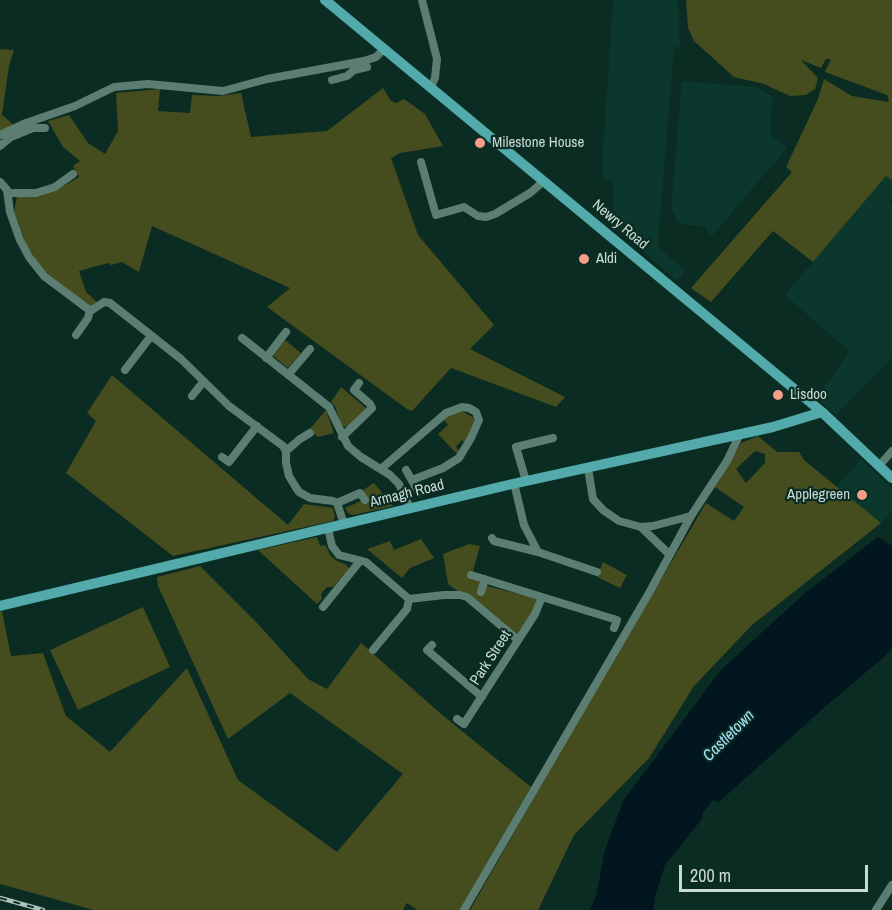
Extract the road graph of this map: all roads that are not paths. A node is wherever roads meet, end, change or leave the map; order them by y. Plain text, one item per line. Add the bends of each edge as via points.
1 (325, 0) edge
2 (422, 0) edge
3 (384, 49) junction
4 (339, 65) junction
5 (367, 68) dead end
6 (431, 87) junction
7 (45, 128) dead end
8 (0, 135) edge
9 (0, 146) edge
10 (421, 162) dead end
11 (73, 174) dead end
12 (544, 181) junction
13 (0, 182) edge
14 (8, 193) junction
15 (90, 310) junction
16 (286, 332) dead end
17 (76, 335) dead end
18 (151, 336) junction
19 (242, 338) dead end
20 (310, 349) dead end
21 (266, 357) junction
22 (124, 370) dead end
23 (288, 375) junction
24 (203, 382) junction
25 (359, 383) dead end
26 (192, 396) dead end
27 (822, 412) junction
28 (257, 426) junction
29 (310, 433) dead end
30 (740, 434) junction
31 (342, 437) junction
32 (553, 438) dead end
33 (286, 451) junction
34 (892, 451) edge
35 (222, 457) dead end
36 (879, 466) junction
37 (382, 468) junction
38 (588, 468) junction
39 (406, 470) dead end
40 (892, 478) edge
41 (412, 480) junction
42 (520, 482) junction
43 (419, 493) dead end
44 (365, 500) dead end
45 (337, 503) junction
46 (410, 508) junction
47 (691, 516) junction
48 (344, 524) junction
49 (641, 527) junction
50 (328, 528) junction
51 (492, 538) dead end
52 (538, 552) junction
53 (670, 555) junction
54 (360, 561) junction
55 (596, 561) dead end
56 (471, 575) dead end
57 (485, 579) junction
58 (482, 592) dead end
59 (542, 597) junction
60 (409, 599) junction
61 (0, 606) edge
62 (323, 607) dead end
63 (614, 628) dead end
64 (518, 640) junction
65 (432, 645) dead end
66 (373, 650) dead end
67 (482, 697) junction
68 (458, 720) dead end
69 (892, 885) edge
70 (464, 910) edge
71 (876, 910) edge

1 - 3 main road, Newry Road
2 - 6 street via 437,59
3 - 4 street via 376,57
3 - 6 main road, Newry Road
4 - 5 street via 336,79
4 - 8 street via 223,91 148,84 114,87
6 - 12 main road, Newry Road
7 - 9 street via 33,128
10 - 12 street via 436,215 464,207 486,217
11 - 14 street via 36,193
12 - 27 main road, Newry Road
13 - 14 street
14 - 15 street via 14,225 29,257 44,276
15 - 17 street
15 - 18 street via 110,303
16 - 21 street
18 - 22 street
18 - 24 street
19 - 21 street
20 - 23 street
21 - 23 street
23 - 31 street via 329,407
24 - 26 street
24 - 28 street
25 - 31 street via 354,390 372,408
27 - 30 main road, Armagh Road
27 - 36 main road, Newry Road
28 - 33 street
28 - 35 street via 229,462
29 - 33 street
30 - 38 main road, Armagh Road
30 - 47 street
31 - 37 street via 362,458
32 - 42 street via 516,447
33 - 45 street via 289,476 299,492
34 - 36 street
36 - 40 main road, Newry Road
37 - 41 street via 446,413 462,407 476,412 479,420 459,458
37 - 46 street via 399,484
38 - 42 main road, Armagh Road
38 - 49 street via 596,504 610,516
39 - 41 street
41 - 43 street
42 - 46 main road, Armagh Road
42 - 52 street via 525,525
44 - 45 street via 360,493
45 - 48 street
46 - 48 main road, Armagh Road
47 - 49 street via 665,525
47 - 53 street
48 - 50 main road, Armagh Road
49 - 53 street
50 - 54 street via 332,546 339,555
50 - 61 main road, Armagh Road
51 - 52 street
52 - 55 street via 594,571
53 - 70 street
54 - 60 street
54 - 62 street via 329,593
56 - 57 street
57 - 58 street
57 - 59 street
59 - 63 street via 617,620
59 - 64 street, Park Street
60 - 64 street via 467,597
60 - 66 street via 407,609
64 - 67 street, Park Street
65 - 67 street via 427,650
67 - 68 street, Park Street via 464,724
69 - 71 street

